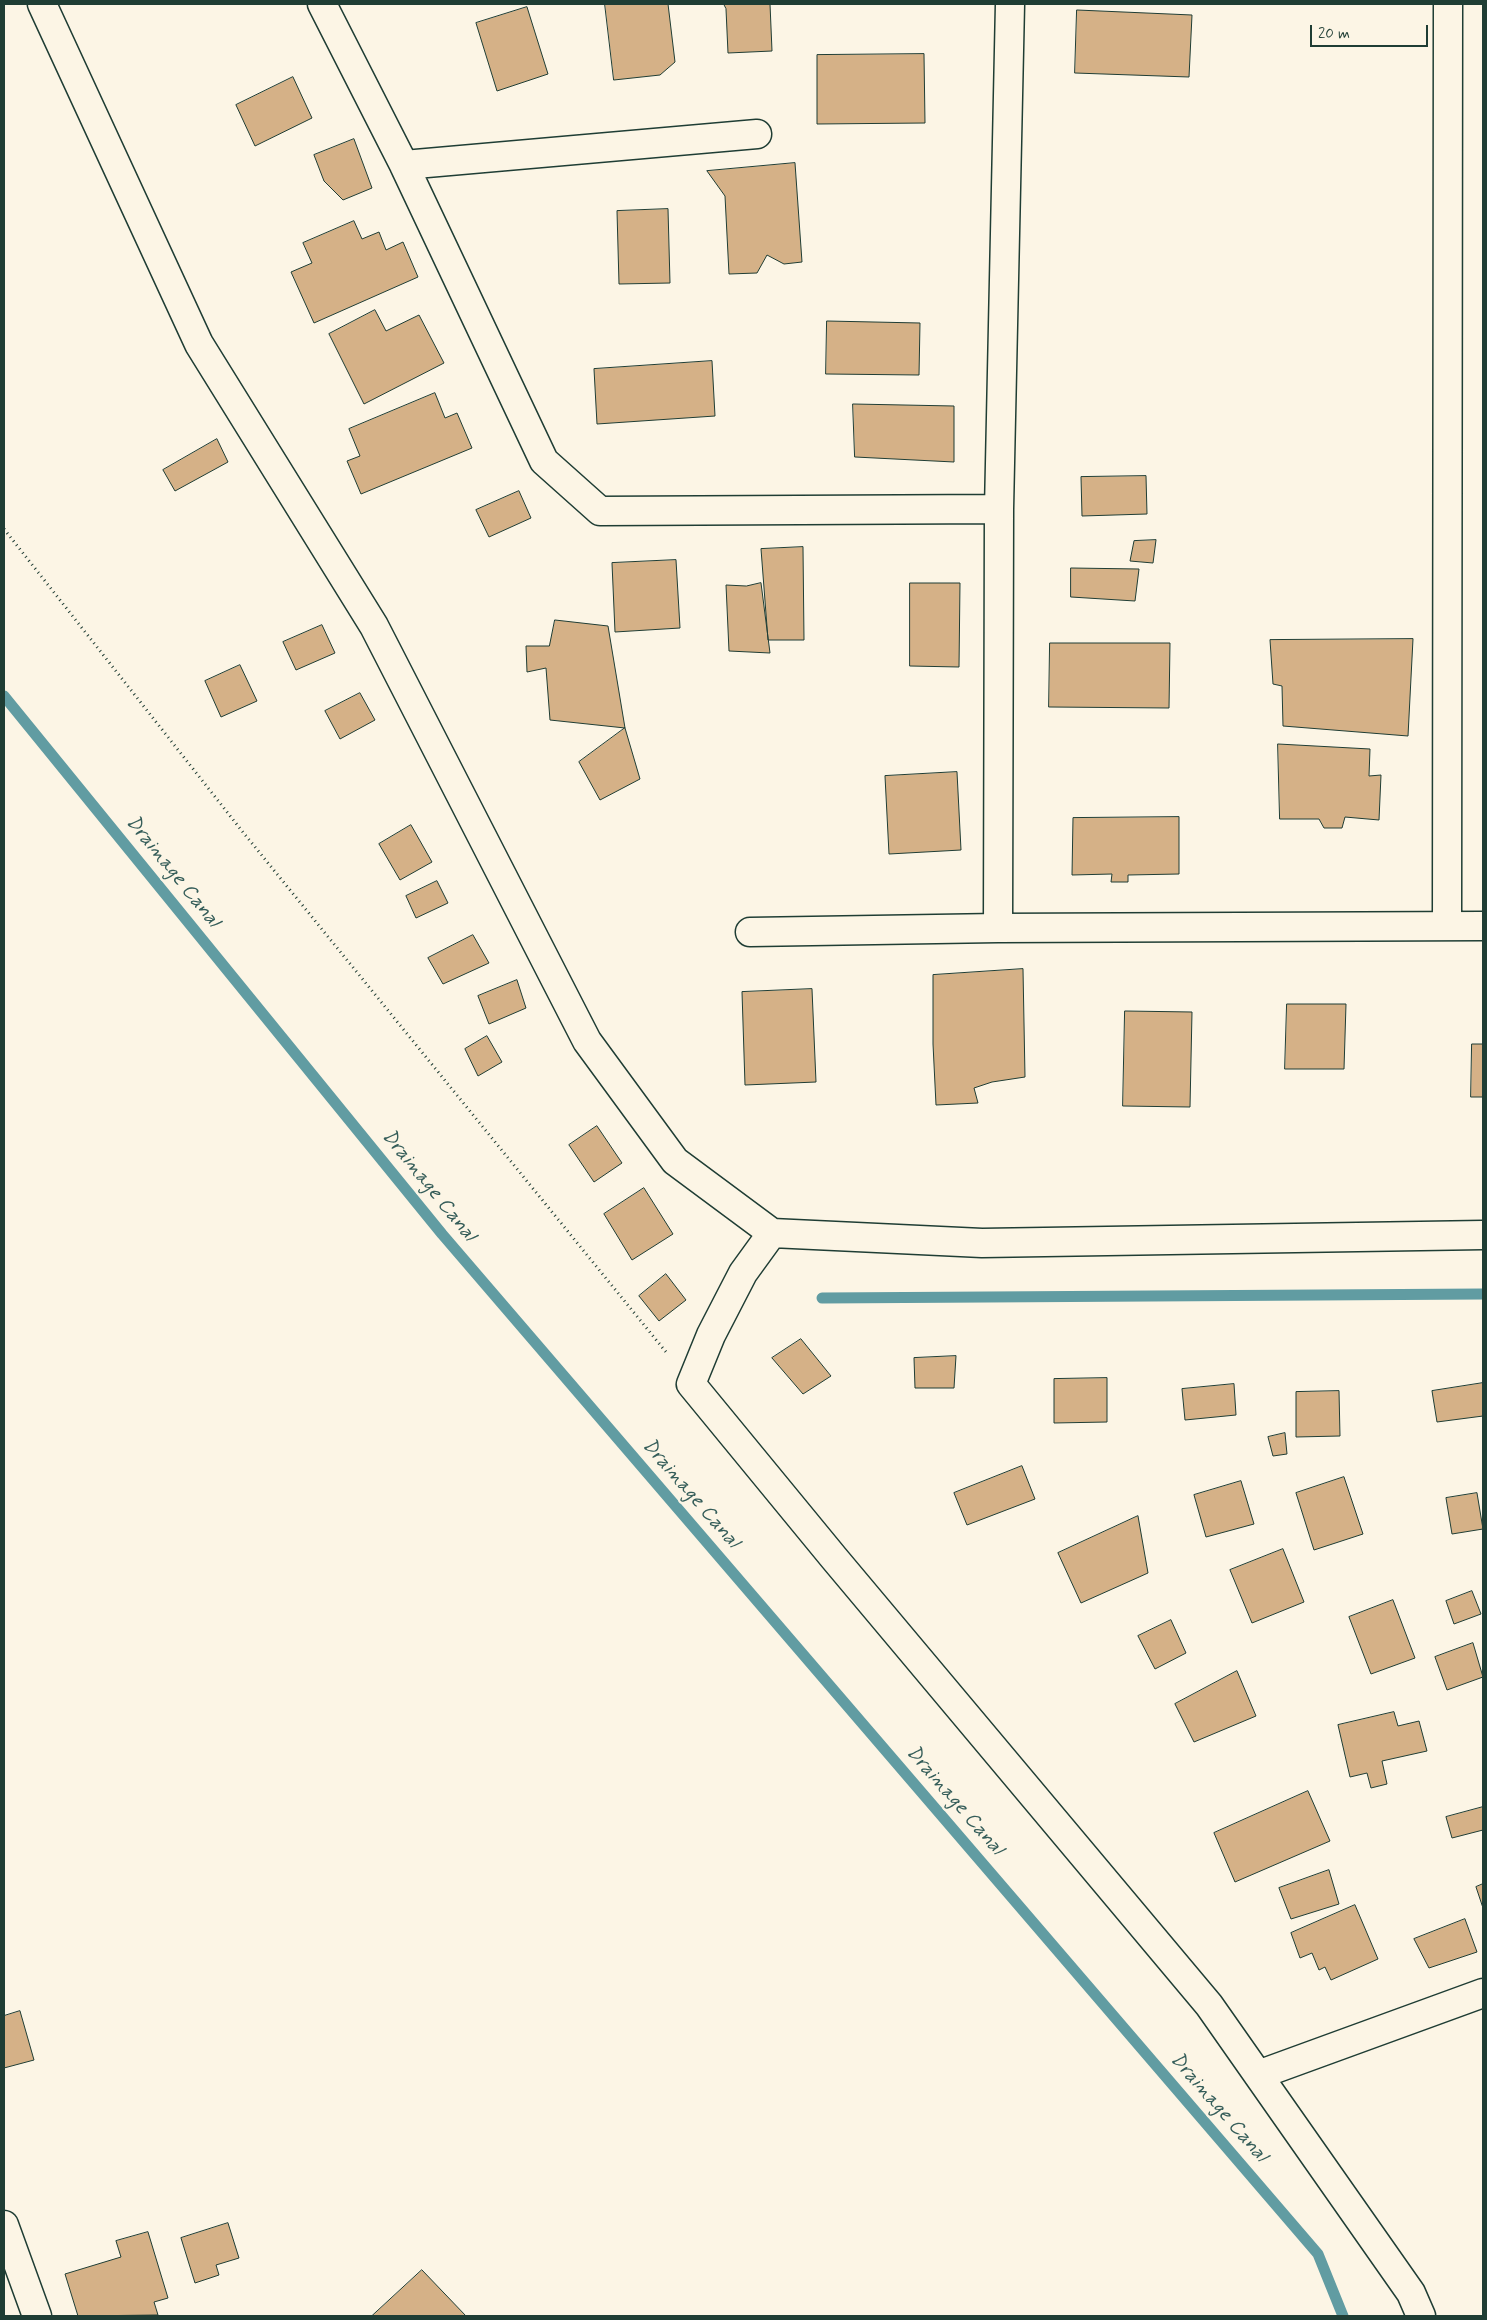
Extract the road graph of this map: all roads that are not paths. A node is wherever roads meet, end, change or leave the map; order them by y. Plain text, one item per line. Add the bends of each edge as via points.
1 (42, 4) edge
2 (322, 4) edge
3 (1010, 4) edge
4 (1448, 4) edge
5 (757, 134) dead end
6 (404, 165) junction
7 (999, 509) junction
8 (1447, 926) junction
9 (1483, 926) edge
10 (998, 928) junction
11 (750, 932) dead end
12 (772, 1233) junction
13 (1483, 1235) edge
14 (1483, 1993) edge
15 (1258, 2075) junction
16 (4, 2225) edge
17 (37, 2316) edge
18 (1421, 2316) edge

1 - 12 street via 199,344 374,626 586,1042 675,1161
2 - 6 street
3 - 7 street
4 - 8 street
5 - 6 street
6 - 7 street via 544,462 600,511
7 - 10 street
8 - 9 street
8 - 10 street
10 - 11 street
12 - 13 street via 982,1243
12 - 15 street via 743,1273 711,1335 691,1384 1209,2005
14 - 15 street
15 - 18 street via 1411,2293
16 - 17 street

